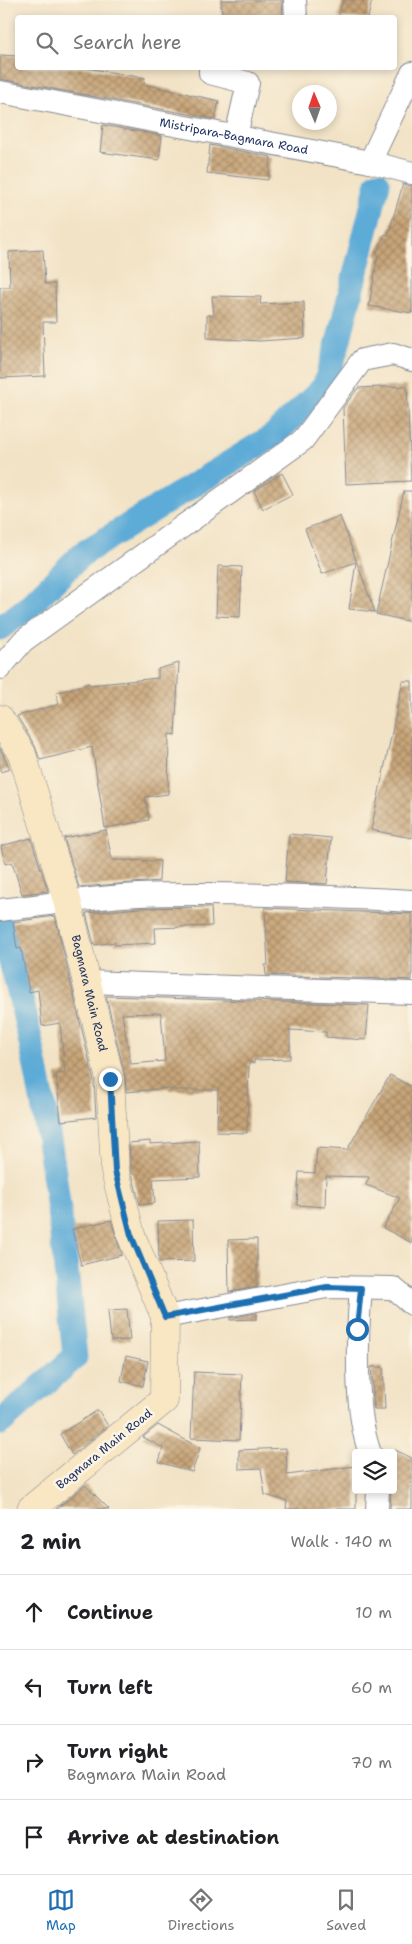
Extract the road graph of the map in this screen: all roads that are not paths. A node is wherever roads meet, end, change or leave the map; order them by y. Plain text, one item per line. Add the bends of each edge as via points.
1 (295, 0) edge
2 (296, 15) edge
3 (210, 70) edge
4 (412, 73) edge
5 (0, 92) edge
6 (236, 136) junction
7 (370, 162) junction
8 (412, 173) edge
9 (412, 360) edge
10 (0, 668) edge
11 (0, 719) edge
12 (67, 900) junction
13 (412, 902) edge
14 (0, 910) edge
15 (86, 982) junction
16 (412, 993) edge
17 (361, 1288) junction
18 (412, 1304) edge
19 (165, 1317) junction
20 (368, 1449) edge
21 (378, 1494) edge
22 (31, 1509) edge
23 (376, 1509) edge

1 - 2 street
3 - 6 street via 210,73 248,83
4 - 7 street
5 - 6 street, Mistripara-Bagmara Road
6 - 7 street, Mistripara-Bagmara Road
7 - 8 street, Mistripara-Bagmara Road
9 - 10 street via 393,354 362,360 303,440 22,641
11 - 12 street, Bagmara Main Road via 22,754
12 - 13 street via 246,895
12 - 14 street
12 - 15 street, Bagmara Main Road
15 - 16 street
15 - 19 street, Bagmara Main Road via 110,1079 115,1171 131,1235
17 - 18 street via 393,1288
17 - 19 street via 327,1287
17 - 20 street via 357,1329 362,1432
19 - 22 street, Bagmara Main Road via 164,1400
21 - 23 street

